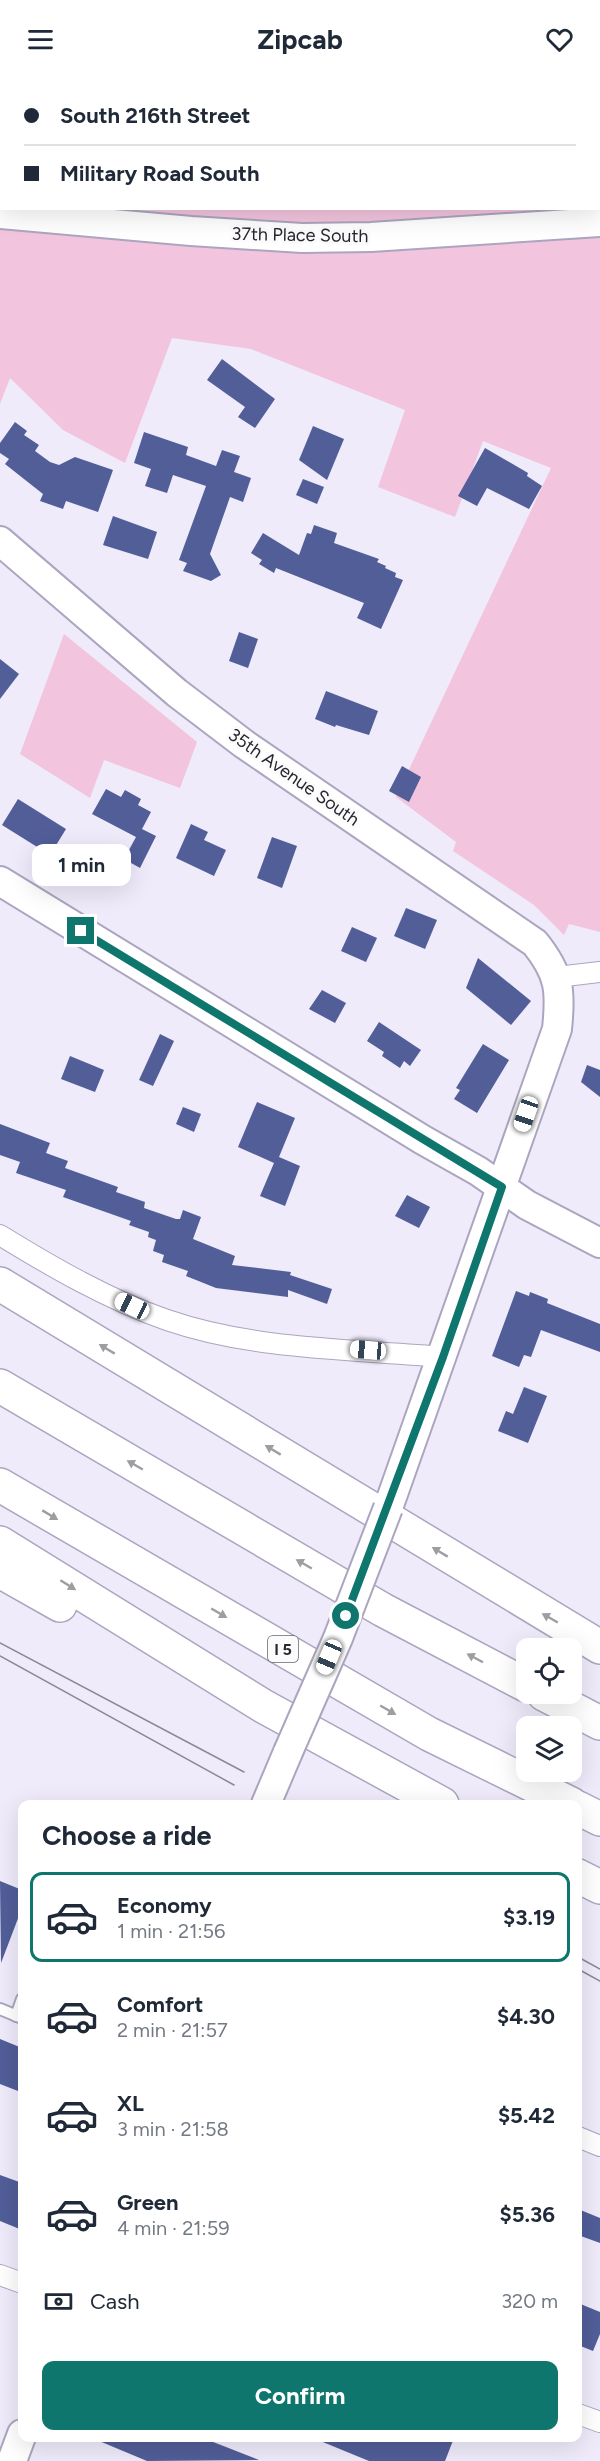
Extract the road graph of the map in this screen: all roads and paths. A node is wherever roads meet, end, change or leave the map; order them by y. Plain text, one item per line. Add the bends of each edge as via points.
1 (0, 214) edge
2 (600, 222) edge
3 (0, 540) edge
4 (0, 881) edge
5 (600, 972) edge
6 (557, 977) junction
7 (502, 1187) junction
8 (0, 1235) edge
9 (600, 1243) edge
10 (0, 1284) edge
11 (443, 1357) junction
12 (0, 1386) edge
13 (0, 1485) edge
14 (0, 1543) edge
15 (0, 1571) edge
16 (600, 1647) edge
17 (516, 1679) edge
18 (563, 1704) edge
19 (600, 1723) edge
20 (268, 1800) edge
21 (423, 1800) edge
22 (435, 1800) edge
23 (563, 1800) edge
24 (582, 1810) edge
25 (600, 1819) edge
26 (582, 1878) edge
27 (600, 1887) edge
28 (0, 2009) edge
29 (18, 2017) edge
30 (582, 2139) edge
31 (600, 2146) edge
32 (0, 2275) edge
33 (18, 2282) edge
34 (582, 2415) edge
35 (600, 2422) edge
36 (19, 2442) edge
37 (12, 2461) edge

1 - 2 street, 37th Place South via 302,238
3 - 6 street, 35th Avenue South via 177,693 244,744 535,943
4 - 7 street
5 - 6 street
6 - 7 street via 557,1029
7 - 9 street via 527,1205
7 - 11 street
8 - 11 street via 103,1293 186,1325 257,1340
16 -> 10 highway
11 - 20 street, bridge via 338,1638
17 -> 12 highway via 383,1610
13 -> 23 highway, I 5 via 429,1734
14 -> 22 highway via 264,1706
15 - 21 highway via 266,1724
18 - 19 highway
24 - 25 highway
26 - 27 highway
28 - 29 lane
30 - 31 street
32 - 33 street
34 - 35 street
36 - 37 street

